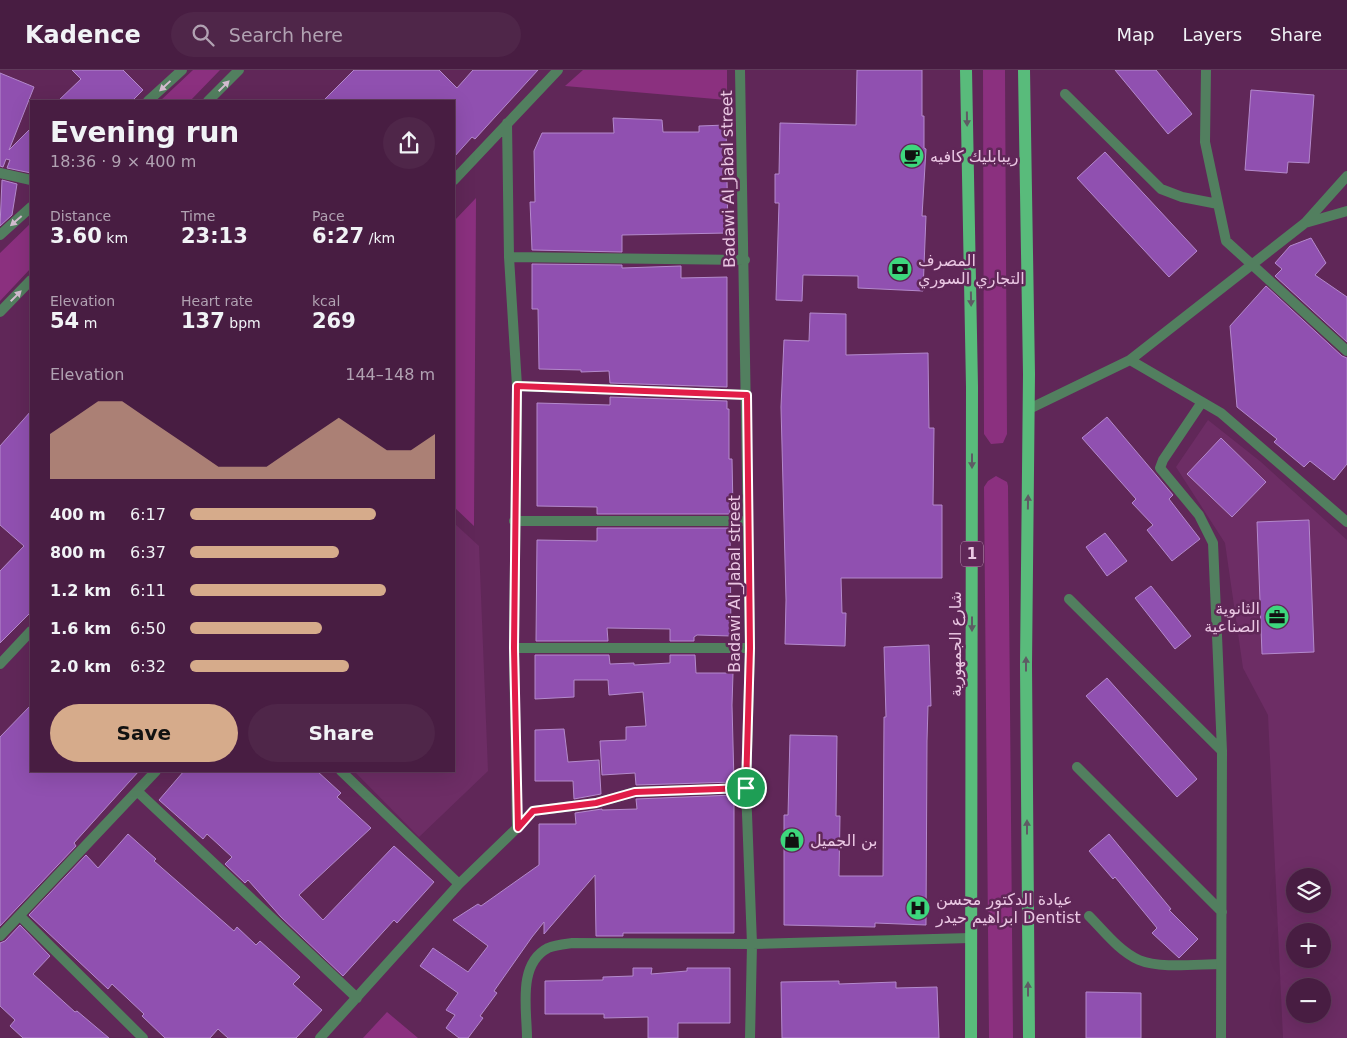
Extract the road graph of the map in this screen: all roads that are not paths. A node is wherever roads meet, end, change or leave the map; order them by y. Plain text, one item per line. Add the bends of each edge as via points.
1 (182, 70) edge
2 (239, 70) edge
3 (558, 70) edge
4 (740, 70) edge
5 (966, 70) edge
6 (1024, 70) edge
7 (1206, 70) edge
8 (1065, 94) dead end
9 (149, 100) edge
10 (209, 100) edge
11 (507, 124) junction
12 (0, 173) edge
13 (1347, 176) edge
14 (455, 179) edge
15 (30, 180) edge
16 (1218, 204) junction
17 (30, 208) edge
18 (1347, 210) edge
19 (1305, 222) junction
20 (0, 235) edge
21 (510, 257) junction
22 (745, 260) junction
23 (1253, 264) junction
24 (30, 281) edge
25 (0, 312) edge
26 (1347, 352) edge
27 (1130, 360) junction
28 (517, 386) junction
29 (747, 395) junction
30 (1202, 402) junction
31 (1029, 408) junction
32 (514, 521) junction
33 (748, 521) junction
34 (1347, 522) edge
35 (1069, 599) dead end
36 (30, 633) edge
37 (514, 648) junction
38 (750, 648) junction
39 (0, 664) edge
40 (1222, 752) junction
41 (1077, 767) dead end
42 (155, 772) edge
43 (342, 772) edge
44 (746, 788) junction
45 (137, 791) junction
46 (518, 828) junction
47 (459, 884) junction
48 (1222, 912) junction
49 (20, 916) junction
50 (1089, 916) dead end
51 (0, 936) edge
52 (970, 938) junction
53 (752, 944) junction
54 (1221, 964) junction
55 (357, 998) junction
56 (143, 1038) edge
57 (320, 1038) edge
58 (527, 1038) edge
59 (750, 1038) edge
60 (971, 1038) edge
61 (1029, 1038) edge
62 (1221, 1038) edge

1 -> 9 street
10 -> 2 street
3 - 11 street
4 - 22 street, Badawi Al_Jabal street
5 -> 52 main road, شارع الجمهورية / 1 via 972,386
6 - 31 main road
7 - 16 street via 1206,142
8 - 16 street via 1161,188 1182,197
11 - 14 street
11 - 21 street
12 - 15 street
13 - 19 street
16 - 23 street via 1226,241
17 -> 20 street
18 - 19 street
19 - 23 street
21 - 22 street
21 - 28 street
22 - 29 street, Badawi Al_Jabal street
23 - 26 street
23 - 27 street
25 -> 24 street
27 - 30 street
27 - 31 street
28 - 29 street
28 - 32 street
29 - 33 street, Badawi Al_Jabal street
30 - 34 street via 1221,413
30 - 40 street via 1162,460 1160,468 1199,515 1213,543
61 -> 31 main road via 1026,665
32 - 33 street
32 - 37 street
33 - 38 street, Badawi Al_Jabal street
35 - 40 street
36 - 39 street
37 - 38 street
37 - 46 street
38 - 44 street, Badawi Al_Jabal street
40 - 48 street
41 - 48 street
42 - 45 street
43 - 47 street
44 - 46 street via 635,792 596,803 533,811
44 - 53 street, Badawi Al_Jabal street
45 - 49 street
45 - 55 street
46 - 47 street
47 - 55 street
48 - 54 street
49 - 51 street
49 - 56 street
50 - 54 street via 1121,948 1140,960 1157,964
52 - 53 street
52 - 60 main road, شارع الجمهورية / 1
53 - 58 street via 572,943 548,948 534,961 526,978
53 - 59 street, Badawi Al_Jabal street
54 - 62 street
55 - 57 street

